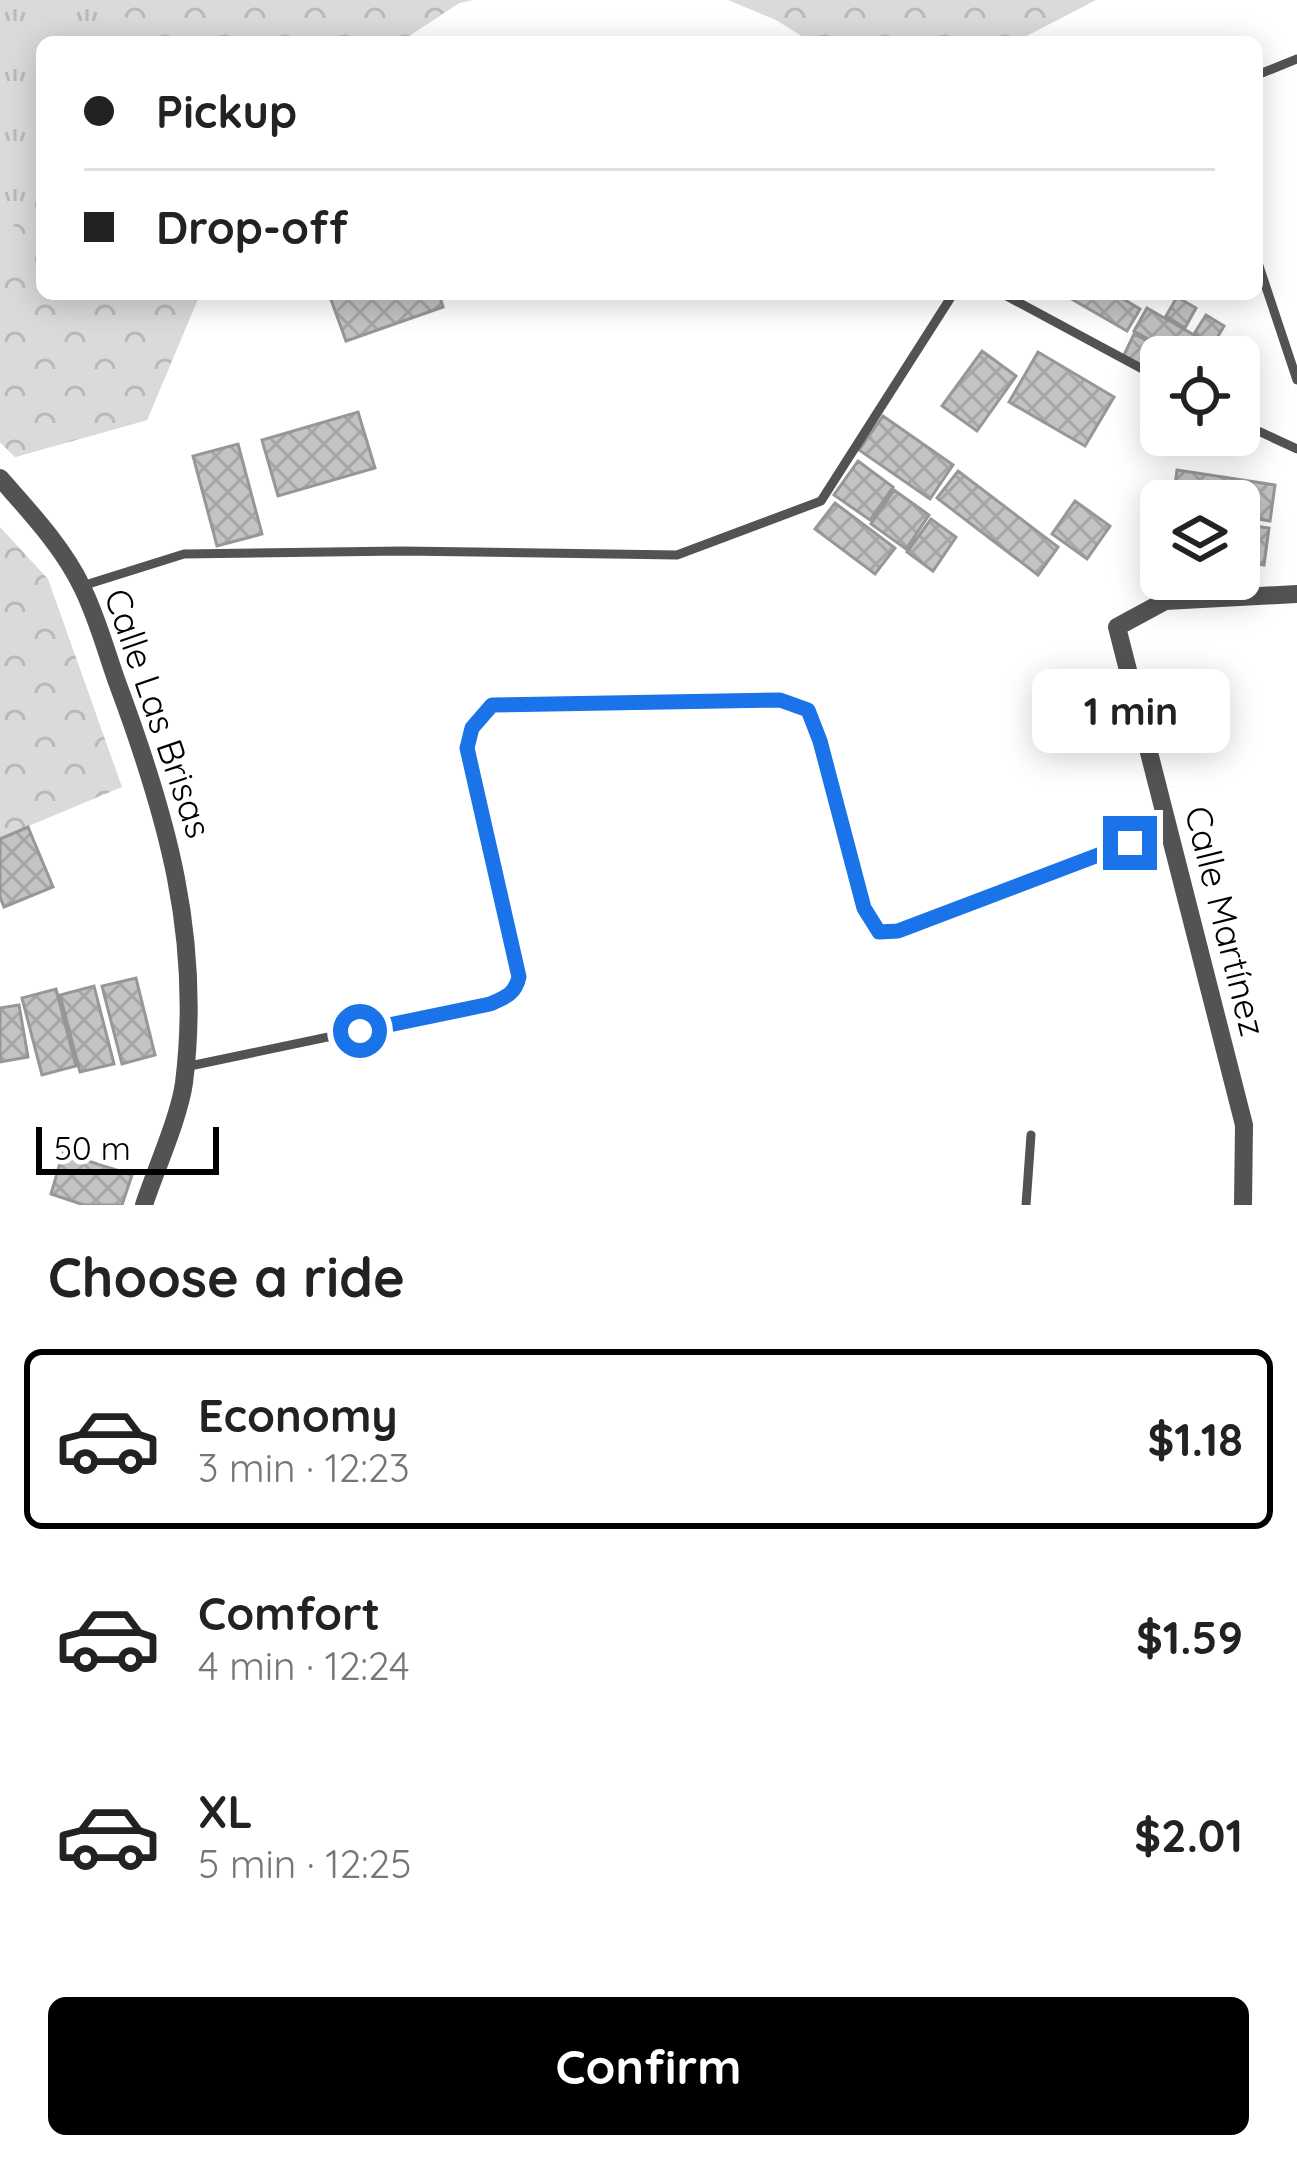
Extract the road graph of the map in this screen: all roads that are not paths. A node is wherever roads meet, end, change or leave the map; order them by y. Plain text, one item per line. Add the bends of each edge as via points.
1 (1297, 59) edge
2 (1263, 73) edge
3 (1263, 278) edge
4 (949, 300) edge
5 (1014, 300) edge
6 (1140, 368) edge
7 (1297, 380) edge
8 (1260, 432) edge
9 (1297, 449) edge
10 (0, 478) edge
11 (82, 586) junction
12 (1297, 594) edge
13 (1168, 828) junction
14 (185, 1067) junction
15 (1031, 1135) dead end
16 (144, 1205) edge
17 (1026, 1205) edge
18 (1243, 1205) edge

1 - 2 lane
3 - 7 lane
4 - 11 lane via 821,501 676,555 184,554
5 - 6 lane
8 - 9 lane
10 - 11 street, Calle Las Brisas
11 - 14 street, Calle Las Brisas via 149,768 175,865 187,944
12 - 13 street, Calle Martínez via 1165,601 1117,627
13 - 14 lane via 879,932 864,908 808,710 780,700 492,705 467,748 517,988 490,1004
13 - 18 street, Calle Martínez via 1244,1125
14 - 16 street, Calle Las Brisas
15 - 17 lane

